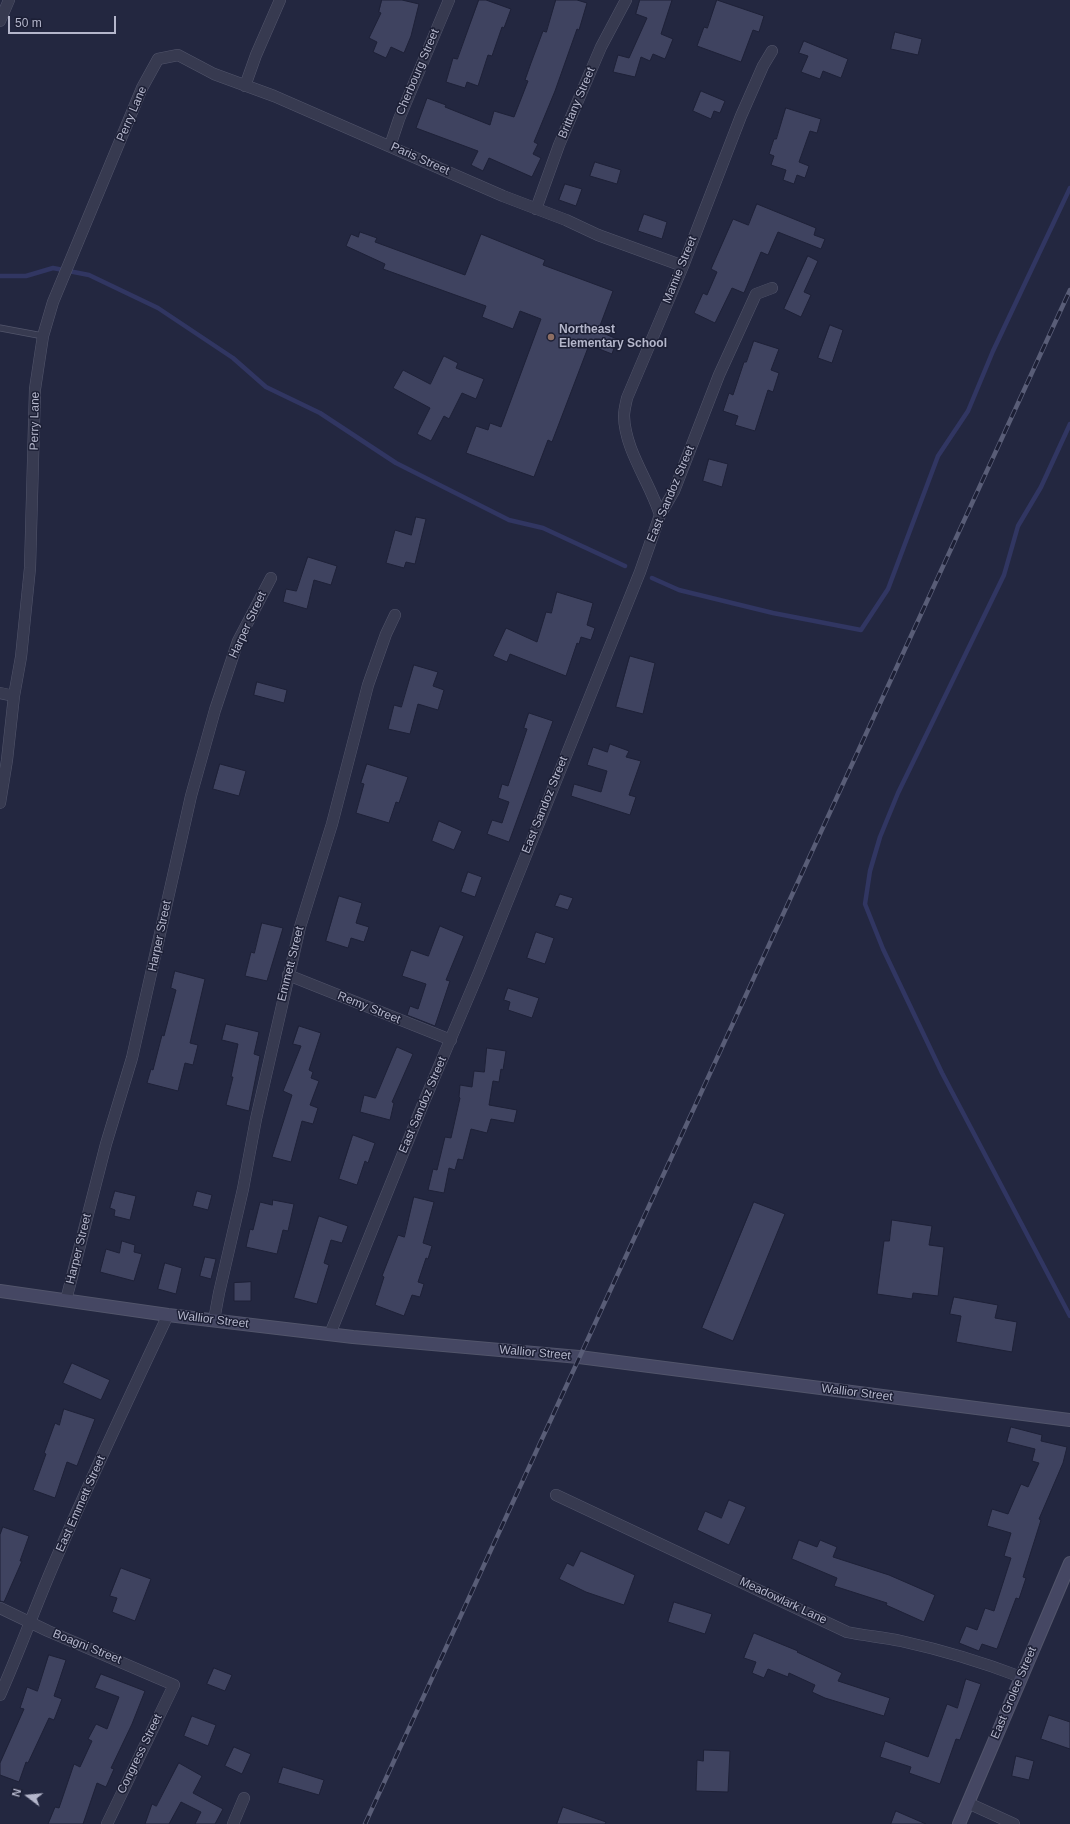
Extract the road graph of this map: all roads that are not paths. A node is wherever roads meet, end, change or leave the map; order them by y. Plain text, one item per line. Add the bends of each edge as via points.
1 (9, 0) edge
2 (280, 0) edge
3 (449, 0) edge
4 (626, 0) edge
5 (0, 21) edge
6 (772, 51) dead end
7 (158, 59) joint
8 (245, 86) junction
9 (390, 146) junction
10 (536, 209) junction
11 (683, 266) junction
12 (772, 288) dead end
13 (0, 328) edge
14 (43, 336) junction
15 (660, 515) junction
16 (271, 578) dead end
17 (395, 615) dead end
18 (0, 693) edge
19 (14, 696) junction
20 (0, 803) edge
21 (288, 975) junction
22 (451, 1040) junction
23 (0, 1291) edge
24 (66, 1300) junction
25 (168, 1314) junction
26 (214, 1320) junction
27 (330, 1334) junction
28 (1070, 1420) edge
29 (556, 1495) dead end
30 (1070, 1563) edge
31 (0, 1608) edge
32 (30, 1622) junction
33 (1021, 1677) junction
34 (174, 1685) joint
35 (0, 1695) edge
36 (244, 1798) dead end
37 (968, 1803) junction
38 (108, 1824) edge
39 (232, 1824) edge
40 (959, 1824) edge
41 (1014, 1824) edge

1 - 5 street
2 - 8 street
3 - 9 street, Cherbourg Street
4 - 10 street, Brittany Street via 601,47 559,145
6 - 11 street, Mamie Street via 741,116
7 - 8 street, Paris Street via 178,55 214,74
7 - 14 street, Perry Lane via 142,88 53,302
8 - 9 street, Paris Street
9 - 10 street, Paris Street
10 - 11 street, Paris Street
11 - 15 street, Mamie Street via 640,364 624,415 632,451
12 - 15 street, East Sandoz Street via 756,294 748,310 719,375 674,490
13 - 14 lane
14 - 19 street, Perry Lane via 36,389 30,568 21,657
15 - 22 street, East Sandoz Street via 640,572
16 - 24 street, Harper Street via 238,641 203,753 189,803 132,1058 106,1144
17 - 21 street, Emmett Street via 368,685 332,824
18 - 19 street
19 - 20 street, Perry Lane
21 - 22 street, Remy Street
21 - 26 street, Emmett Street
22 - 27 street, East Sandoz Street
23 - 24 street, Wallior Street
24 - 25 street, Wallior Street
25 - 26 street, Wallior Street
25 - 32 street, East Emmett Street
26 - 27 street, Wallior Street
27 - 28 street, Wallior Street via 579,1357
29 - 33 street, Meadowlark Lane via 847,1632 900,1641 986,1664
30 - 33 street, East Grolee Street
31 - 32 street, Boagni Street
32 - 34 street, Boagni Street
32 - 35 street, East Emmett Street
33 - 37 street, East Grolee Street
34 - 38 street, Congress Street
36 - 39 street
37 - 40 street, East Grolee Street
37 - 41 street

